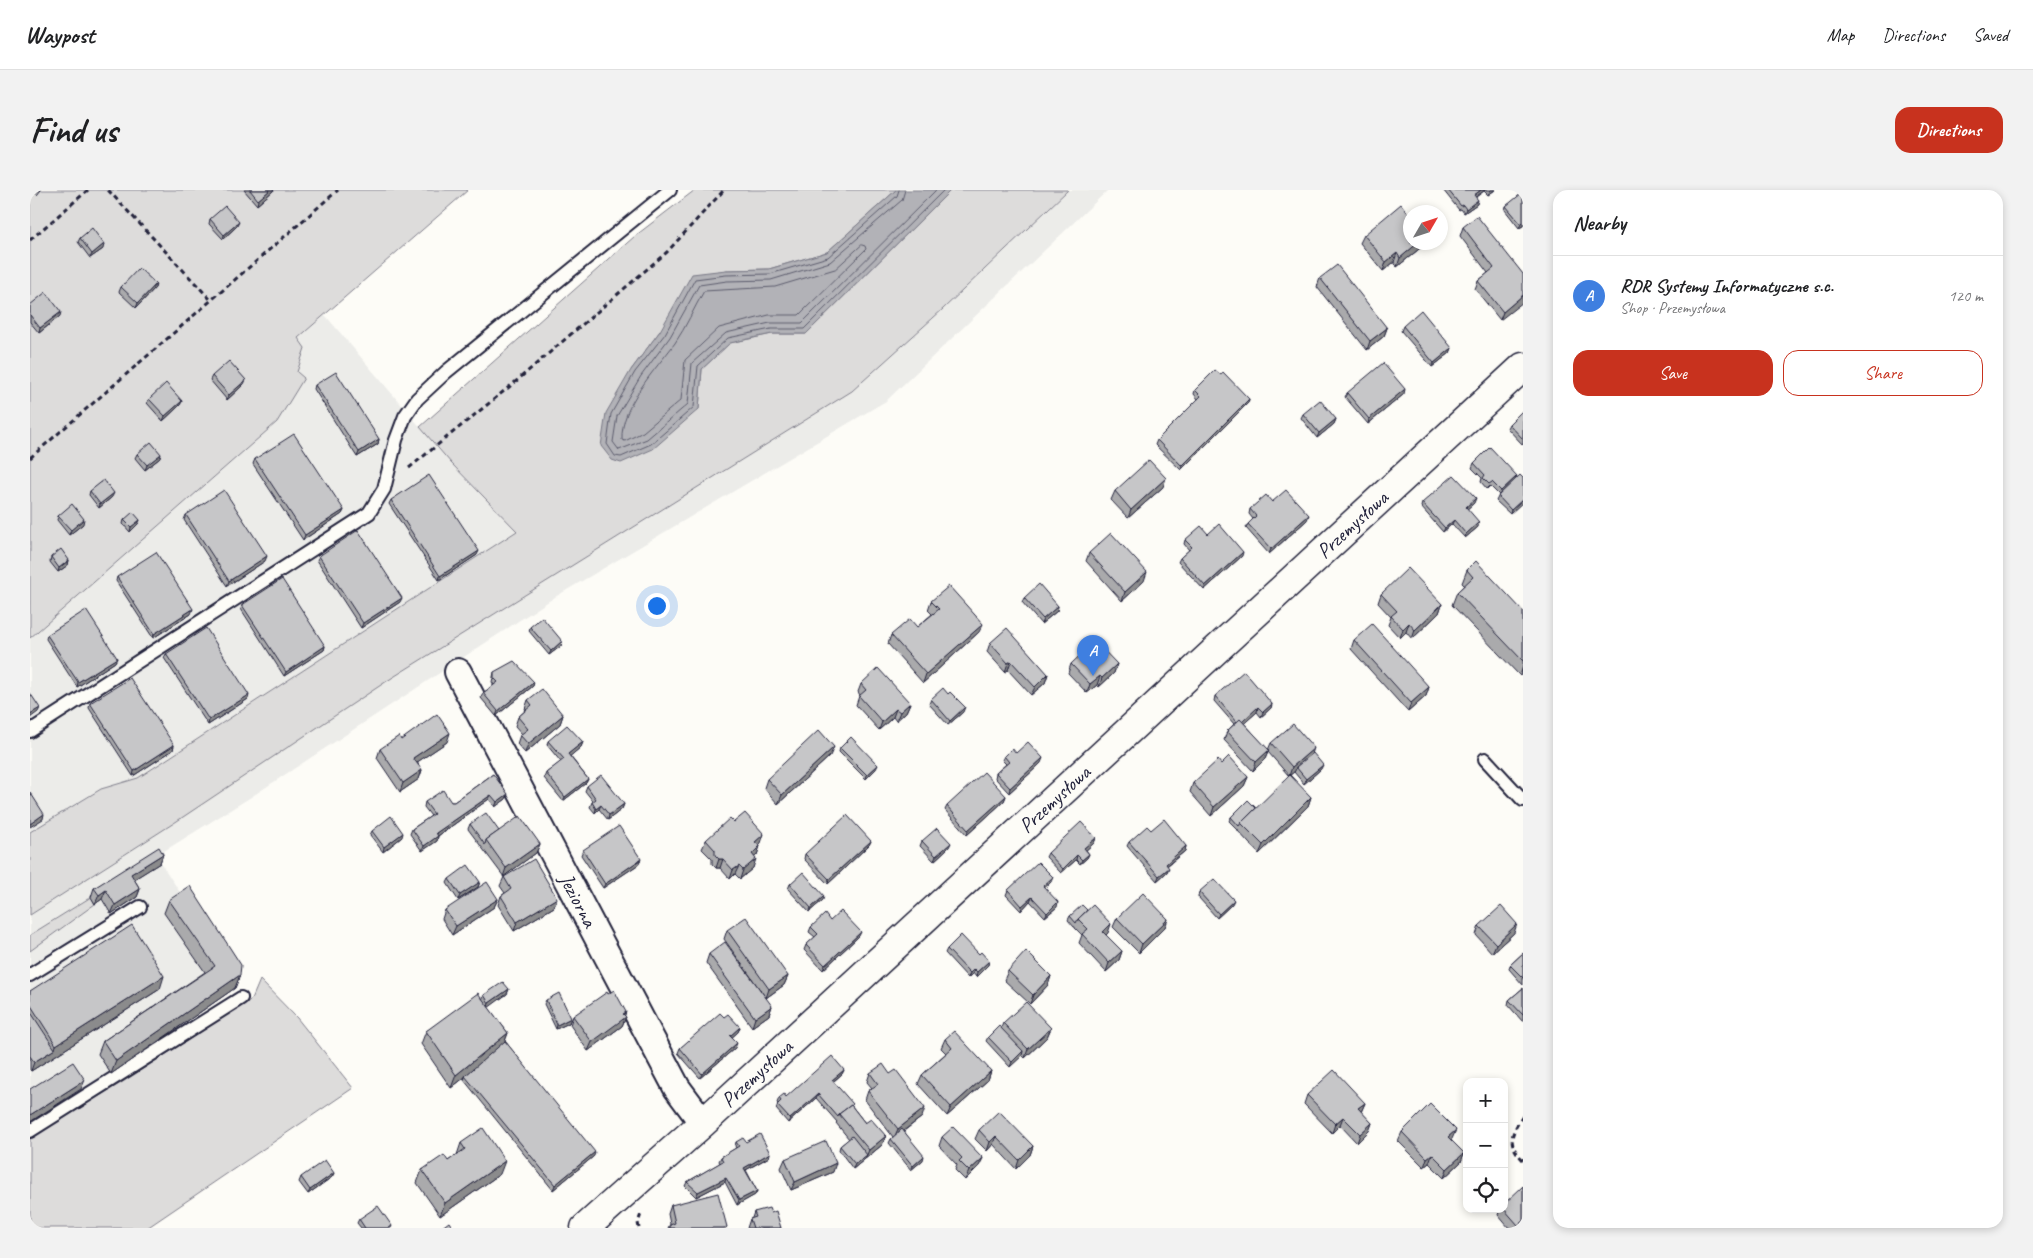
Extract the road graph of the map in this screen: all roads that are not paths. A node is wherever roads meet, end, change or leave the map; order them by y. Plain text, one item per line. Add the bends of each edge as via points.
1 (670, 190) edge
2 (1523, 367) edge
3 (458, 672) dead end
4 (30, 732) edge
5 (1485, 759) dead end
6 (1523, 800) edge
7 (140, 907) dead end
8 (30, 975) edge
9 (241, 998) dead end
10 (703, 1123) junction
11 (30, 1131) edge
12 (585, 1228) edge

1 - 4 lane via 417,399 405,416 396,440 384,489 369,513
2 - 10 main road, Przemysłowa
3 - 10 street, Jeziorna via 677,1088
5 - 6 lane
7 - 8 lane
9 - 11 lane
10 - 12 main road, Przemysłowa

